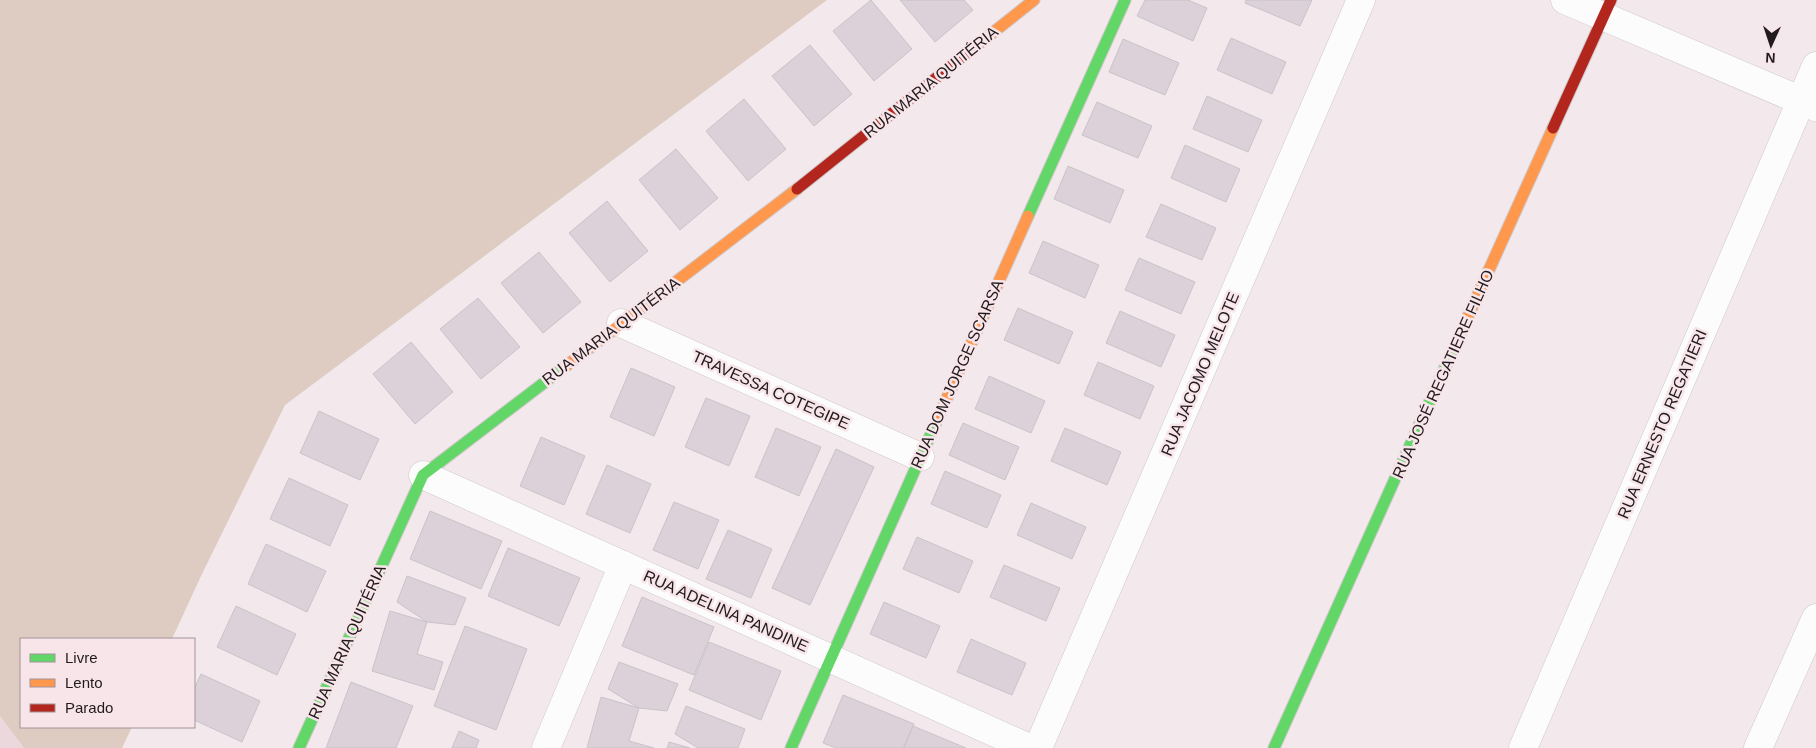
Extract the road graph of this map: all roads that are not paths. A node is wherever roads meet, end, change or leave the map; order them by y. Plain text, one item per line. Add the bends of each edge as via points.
1 (1034, 0) edge
2 (1125, 0) edge
3 (1361, 0) edge
4 (1565, 0) edge
5 (1608, 8) edge
6 (1816, 66) edge
7 (1809, 104) edge
8 (622, 323) junction
9 (920, 457) junction
10 (423, 475) junction
11 (623, 565) junction
12 (1816, 618) edge
13 (830, 658) junction
14 (299, 748) edge
15 (546, 748) edge
16 (791, 748) edge
17 (1029, 748) edge
18 (1038, 748) edge
19 (1274, 748) edge
20 (1523, 748) edge
21 (1758, 748) edge

1 - 8 street, RUA MARIA QUITÉRIA via 786,198
2 - 9 street, RUA DOM JORGE SCARSA
3 - 18 street, RUA JACOMO MELOTE
4 - 5 street
5 - 7 street
5 - 19 street, RUA JOSÉ REGATIERE FILHO
6 - 7 street, RUA ERNESTO REGATIERI
7 - 20 street, RUA ERNESTO REGATIERI
8 - 9 street, TRAVESSA COTEGIPE
8 - 10 street, RUA MARIA QUITÉRIA
9 - 13 street, RUA DOM JORGE SCARSA
10 - 11 street, RUA ADELINA PANDINE
10 - 14 street, RUA MARIA QUITÉRIA
11 - 13 street, RUA ADELINA PANDINE
11 - 15 street
12 - 21 street
13 - 16 street, RUA DOM JORGE SCARSA
13 - 17 street, RUA ADELINA PANDINE

